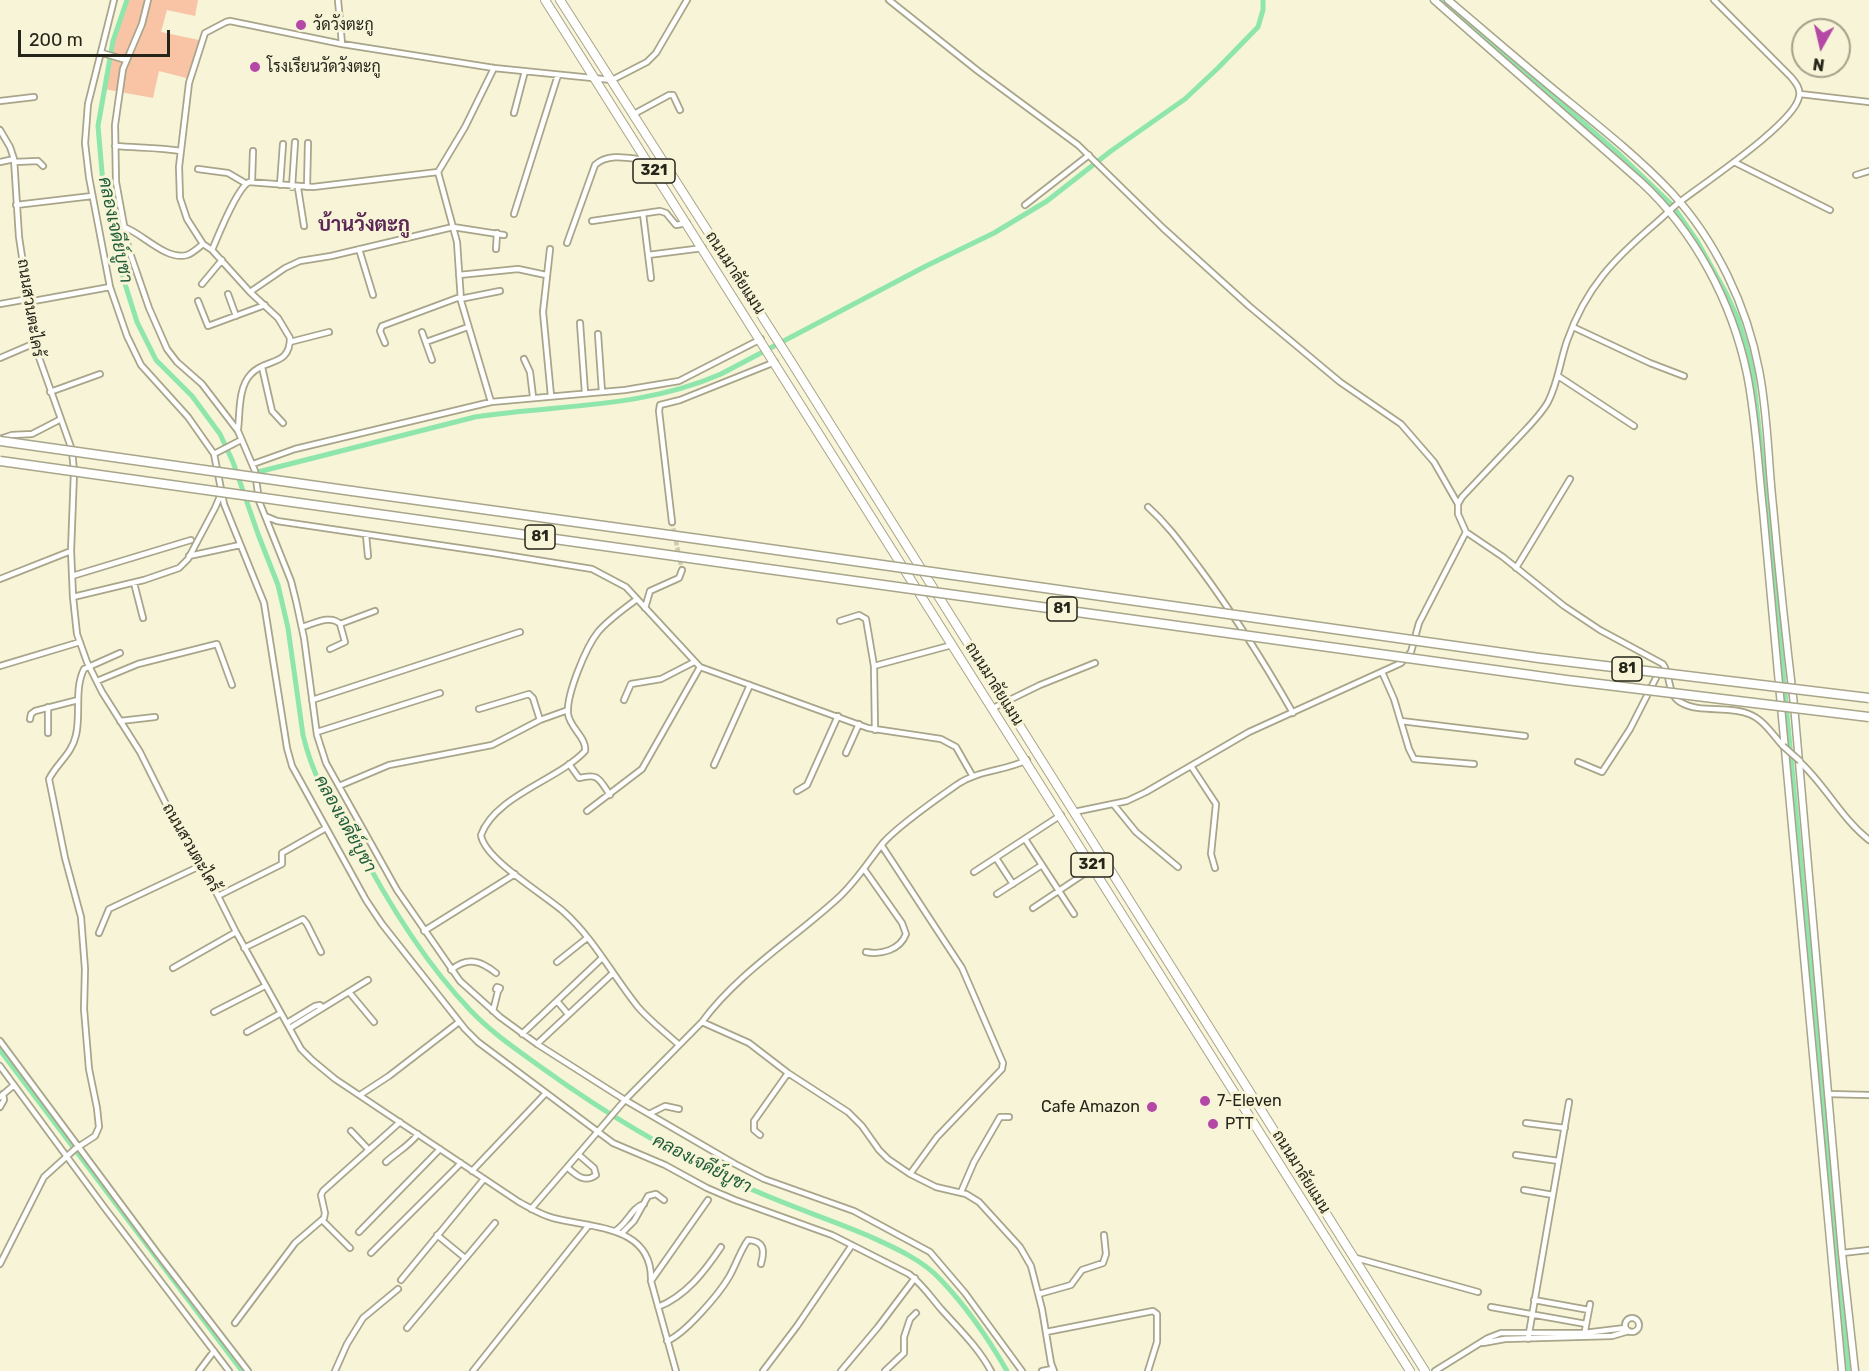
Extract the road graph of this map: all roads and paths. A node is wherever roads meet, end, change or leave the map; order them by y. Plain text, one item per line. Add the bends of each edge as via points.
1 (114, 0) edge
2 (148, 0) edge
3 (338, 0) edge
4 (546, 0) edge
5 (560, 0) edge
6 (687, 0) edge
7 (889, 0) edge
8 (1434, 0) edge
9 (1448, 0) edge
10 (1714, 0) edge
11 (342, 44) junction
12 (103, 54) junction
13 (126, 60) junction
14 (494, 68) junction
15 (525, 71) junction
16 (558, 75) junction
17 (597, 79) junction
18 (612, 80) junction
19 (1800, 94) junction
20 (34, 97) dead end
21 (0, 101) edge
22 (1869, 102) edge
23 (680, 110) dead end
24 (514, 113) dead end
25 (634, 114) junction
26 (1, 132) edge
27 (295, 142) dead end
28 (308, 142) dead end
29 (283, 144) dead end
30 (115, 147) junction
31 (181, 151) junction
32 (253, 151) dead end
33 (1090, 156) junction
34 (14, 160) junction
35 (647, 160) junction
36 (0, 162) edge
37 (1734, 162) junction
38 (43, 166) dead end
39 (198, 169) dead end
40 (1869, 171) edge
41 (438, 172) junction
42 (1856, 175) dead end
43 (252, 181) junction
44 (245, 183) junction
45 (280, 185) junction
46 (295, 187) junction
47 (307, 187) junction
48 (92, 196) junction
49 (16, 205) junction
50 (1025, 205) dead end
51 (1675, 207) junction
52 (1830, 210) dead end
53 (514, 214) dead end
54 (643, 214) junction
55 (592, 221) dead end
56 (687, 223) junction
57 (304, 226) dead end
58 (124, 227) junction
59 (453, 227) junction
60 (497, 233) junction
61 (504, 235) dead end
62 (567, 243) dead end
63 (203, 244) junction
64 (703, 248) junction
65 (359, 249) junction
66 (496, 249) dead end
67 (550, 249) dead end
68 (212, 250) junction
69 (648, 255) junction
70 (222, 260) junction
71 (459, 275) junction
72 (546, 275) junction
73 (651, 278) dead end
74 (202, 284) dead end
75 (110, 287) junction
76 (500, 291) dead end
77 (250, 292) junction
78 (228, 294) dead end
79 (374, 295) dead end
80 (460, 298) junction
81 (28, 301) junction
82 (198, 301) dead end
83 (0, 304) edge
84 (265, 305) junction
85 (236, 316) junction
86 (580, 323) dead end
87 (468, 327) junction
88 (1573, 327) junction
89 (329, 332) dead end
90 (422, 332) dead end
91 (598, 334) dead end
92 (762, 341) junction
93 (290, 342) junction
94 (426, 342) junction
95 (34, 343) junction
96 (385, 343) dead end
97 (0, 358) edge
98 (525, 359) dead end
99 (432, 360) dead end
100 (774, 360) junction
101 (262, 367) junction
102 (100, 374) dead end
103 (1558, 376) junction
104 (1684, 376) dead end
105 (50, 392) junction
106 (602, 392) junction
107 (585, 393) junction
108 (550, 396) junction
109 (533, 397) junction
110 (491, 402) junction
111 (60, 419) junction
112 (283, 423) dead end
113 (1634, 426) dead end
114 (238, 430) junction
115 (0, 440) edge
116 (241, 440) junction
117 (214, 454) junction
118 (0, 461) edge
119 (253, 464) junction
120 (1570, 479) dead end
121 (222, 491) junction
122 (1458, 504) junction
123 (1148, 507) dead end
124 (265, 516) junction
125 (672, 522) tunnel mouth
126 (1466, 532) junction
127 (366, 535) junction
128 (191, 540) dead end
129 (240, 545) junction
130 (71, 551) junction
131 (189, 556) junction
132 (368, 556) dead end
133 (1516, 568) junction
134 (682, 570) dead end
135 (72, 576) junction
136 (0, 579) edge
137 (134, 583) junction
138 (73, 597) junction
139 (637, 599) junction
140 (645, 608) junction
141 (375, 611) dead end
142 (143, 618) dead end
143 (840, 621) dead end
144 (340, 624) junction
145 (302, 627) junction
146 (520, 632) dead end
147 (80, 642) junction
148 (954, 645) junction
149 (330, 649) dead end
150 (120, 653) dead end
151 (694, 662) junction
152 (1095, 663) dead end
153 (1663, 664) junction
154 (89, 665) junction
155 (0, 666) edge
156 (874, 666) junction
157 (700, 667) junction
158 (1382, 672) junction
159 (97, 681) junction
160 (232, 685) dead end
161 (750, 685) junction
162 (440, 693) dead end
163 (1869, 698) edge
164 (312, 699) junction
165 (78, 700) junction
166 (624, 700) dead end
167 (1005, 701) junction
168 (48, 707) junction
169 (993, 708) junction
170 (479, 709) dead end
171 (568, 710) junction
172 (1293, 713) junction
173 (838, 716) junction
174 (155, 717) dead end
175 (1869, 717) edge
176 (30, 719) dead end
177 (540, 720) junction
178 (120, 721) junction
179 (1401, 721) junction
180 (859, 724) junction
181 (875, 730) junction
182 (316, 732) junction
183 (48, 733) dead end
184 (1525, 736) dead end
185 (846, 753) dead end
186 (1027, 760) junction
187 (1578, 762) dead end
188 (569, 764) junction
189 (1474, 764) dead end
190 (714, 765) dead end
191 (1191, 766) junction
192 (972, 776) junction
193 (339, 786) junction
194 (797, 791) dead end
195 (610, 795) junction
196 (1114, 805) junction
197 (587, 811) dead end
198 (1074, 812) junction
199 (1061, 815) junction
200 (326, 828) junction
201 (1868, 837) edge
202 (1025, 839) junction
203 (882, 846) junction
204 (996, 858) junction
205 (1042, 865) junction
206 (200, 866) junction
207 (1094, 867) junction
208 (1178, 867) dead end
209 (1215, 868) dead end
210 (864, 869) junction
211 (974, 872) dead end
212 (515, 874) junction
213 (1012, 884) junction
214 (1059, 890) junction
215 (997, 894) dead end
216 (218, 896) junction
217 (1033, 908) dead end
218 (1074, 914) dead end
219 (424, 931) junction
220 (236, 932) junction
221 (99, 933) dead end
222 (587, 938) junction
223 (244, 948) junction
224 (321, 952) dead end
225 (866, 952) dead end
226 (602, 958) junction
227 (557, 962) dead end
228 (172, 968) dead end
229 (451, 970) junction
230 (496, 973) dead end
231 (613, 973) junction
232 (368, 980) dead end
233 (265, 986) junction
234 (498, 990) dead end
235 (349, 992) junction
236 (556, 1001) junction
237 (493, 1011) junction
238 (214, 1012) dead end
239 (281, 1013) junction
240 (568, 1014) junction
241 (374, 1022) dead end
242 (459, 1022) junction
243 (702, 1022) junction
244 (288, 1025) junction
245 (247, 1032) dead end
246 (522, 1034) junction
247 (0, 1041) edge
248 (537, 1044) junction
249 (679, 1045) junction
250 (0, 1066) edge
251 (788, 1073) junction
252 (14, 1085) junction
253 (546, 1093) junction
254 (1828, 1094) junction
255 (360, 1095) junction
256 (1869, 1095) edge
257 (2, 1096) edge
258 (625, 1100) junction
259 (1569, 1102) dead end
260 (0, 1107) edge
261 (679, 1109) dead end
262 (649, 1114) junction
263 (1009, 1117) dead end
264 (400, 1122) junction
265 (1526, 1123) dead end
266 (1564, 1128) junction
267 (351, 1131) dead end
268 (598, 1132) junction
269 (418, 1134) junction
270 (760, 1135) dead end
271 (76, 1149) junction
272 (440, 1149) junction
273 (369, 1150) junction
274 (579, 1155) junction
275 (1516, 1155) dead end
276 (67, 1157) junction
277 (1559, 1161) junction
278 (386, 1162) dead end
279 (461, 1163) junction
280 (568, 1168) junction
281 (472, 1171) junction
282 (910, 1174) junction
283 (484, 1179) junction
284 (1524, 1190) dead end
285 (961, 1192) junction
286 (1553, 1195) junction
287 (664, 1200) dead end
288 (708, 1200) dead end
289 (644, 1204) junction
290 (531, 1209) junction
291 (322, 1220) junction
292 (495, 1223) dead end
293 (589, 1225) junction
294 (615, 1231) junction
295 (358, 1232) dead end
296 (621, 1234) junction
297 (437, 1235) junction
298 (1104, 1235) dead end
299 (852, 1245) junction
300 (721, 1247) dead end
301 (350, 1248) dead end
302 (1869, 1250) edge
303 (371, 1252) dead end
304 (1842, 1253) junction
305 (465, 1258) junction
306 (1355, 1258) junction
307 (0, 1263) edge
308 (761, 1264) dead end
309 (915, 1278) junction
310 (400, 1280) dead end
311 (651, 1281) junction
312 (398, 1289) dead end
313 (1478, 1292) dead end
314 (1039, 1294) junction
315 (1534, 1300) junction
316 (658, 1307) junction
317 (1491, 1307) dead end
318 (916, 1313) dead end
319 (1532, 1314) junction
320 (235, 1323) dead end
321 (1586, 1324) junction
322 (407, 1329) dead end
323 (1627, 1329) dead end
324 (1046, 1332) junction
325 (1529, 1336) junction
326 (1584, 1336) junction
327 (668, 1341) junction
328 (214, 1352) junction
329 (1053, 1370) edge
330 (199, 1371) edge
331 (229, 1371) edge
332 (248, 1371) edge
333 (335, 1371) edge
334 (473, 1371) edge
335 (676, 1371) edge
336 (763, 1371) edge
337 (841, 1371) edge
338 (885, 1371) edge
339 (991, 1371) edge
340 (1022, 1371) edge
341 (1042, 1371) edge
342 (1148, 1371) edge
343 (1410, 1371) edge
344 (1425, 1371) edge
345 (1435, 1371) edge
346 (1842, 1371) edge
347 (1855, 1371) edge

1 - 12 street
2 - 13 street
3 - 11 street
4 - 17 highway, ถนนมาลัยแมน / 321
5 - 18 highway, ถนนมาลัยแมน / 321
6 - 18 street via 656,53
7 - 33 street
8 - 51 street via 1641,182
9 - 51 street via 1625,149
10 - 19 street via 1791,77
11 - 14 street
11 - 31 street via 228,21 205,33 189,83
12 - 13 street
12 - 48 street via 88,104 85,143
13 - 30 street via 118,99
14 - 15 street
14 - 41 street
15 - 16 street
15 - 24 street
16 - 17 street
16 - 53 street
17 - 18 street
17 - 35 highway, ถนนมาลัยแมน / 321
18 - 25 highway, ถนนมาลัยแมน / 321
19 - 22 street
19 - 37 street via 1786,117
20 - 21 street
23 - 25 street via 673,95 669,95
25 - 167 highway, ถนนมาลัยแมน / 321
26 - 34 street, ถนนสวนตะไคร้
27 - 46 street
28 - 47 street
29 - 45 street
30 - 31 street
30 - 58 street
31 - 63 street via 180,198 187,219
32 - 43 street
33 - 50 street
33 - 122 street via 1249,306 1340,382 1401,424 1434,462
34 - 36 street
34 - 38 street via 38,161
34 - 49 street, ถนนสวนตะไคร้
35 - 56 highway, ถนนมาลัยแมน / 321
35 - 62 street via 613,157 595,165
37 - 51 street
37 - 52 street
39 - 44 street via 228,173
40 - 42 street
41 - 47 street
41 - 59 street
43 - 44 street
43 - 45 street
44 - 68 street
45 - 46 street
46 - 47 street
46 - 57 street
48 - 49 street
48 - 75 street
49 - 81 street, ถนนสวนตะไคร้
51 - 88 street via 1605,271
51 - 254 street via 1705,238 1728,277 1745,318 1760,372
51 - 346 street via 1720,292 1740,349 1751,399
54 - 55 street
54 - 56 street via 663,211 676,225
54 - 69 street
56 - 64 highway, ถนนมาลัยแมน / 321
58 - 63 street via 173,254 187,255
58 - 114 street via 149,308 167,349 202,384
59 - 60 street
59 - 65 street
59 - 71 street
60 - 61 street
60 - 66 street
63 - 68 street
64 - 69 street
64 - 92 highway, ถนนมาลัยแมน / 321
65 - 77 street via 294,262
65 - 79 street
67 - 72 street
68 - 70 street
69 - 73 street
70 - 74 street
70 - 77 street
71 - 72 street via 518,269
71 - 80 street
72 - 108 street via 543,312
75 - 81 street
75 - 117 street via 141,365 188,417
76 - 80 street
77 - 84 street
78 - 85 street
80 - 87 street
80 - 96 street via 382,326 380,332
81 - 83 street
81 - 95 street, ถนนสวนตะไคร้
82 - 85 street via 208,326
84 - 85 street
84 - 93 street via 286,328
86 - 107 street
87 - 94 street
87 - 110 street
88 - 103 street
88 - 104 street
89 - 93 street
90 - 94 street
91 - 106 street
92 - 100 highway, ถนนมาลัยแมน / 321
92 - 106 street via 679,381
93 - 101 street via 282,358
94 - 99 street
95 - 97 street
95 - 105 street, ถนนสวนตะไคร้
98 - 109 street
100 - 125 street via 660,405
100 - 148 highway, ถนนมาลัยแมน / 321
101 - 112 street via 272,411
101 - 114 street via 250,374 245,383
102 - 105 street
103 - 113 street
103 - 122 street via 1538,416
105 - 111 street, ถนนสวนตะไคร้
106 - 107 street
107 - 108 street
108 - 109 street
109 - 110 street
110 - 119 street via 296,449
111 - 115 street via 32,434
111 - 130 street, ถนนสวนตะไคร้ via 73,458
114 - 116 street
115 - 163 highway, 81, bridge via 1539,658
116 - 117 street
116 - 119 street
117 - 121 street
118 - 175 highway, 81, bridge via 1566,680
119 - 124 street
120 - 133 street
121 - 129 street
121 - 131 street
122 - 126 street
123 - 172 street via 1170,528 1223,601
124 - 127 street
124 - 145 street via 291,581
126 - 133 street
126 - 158 street via 1419,623 1411,652 1401,663
127 - 132 street
127 - 139 street via 592,569 617,581
128 - 135 street
129 - 131 street
129 - 200 street via 264,603 292,766
130 - 135 street, ถนนสวนตะไคร้
130 - 136 street
131 - 137 street via 179,568
133 - 153 street via 1564,606
134 - 140 street via 678,578 650,591
135 - 138 street, ถนนสวนตะไคร้
137 - 138 street
137 - 142 street
138 - 147 street, ถนนสวนตะไคร้
139 - 140 street
139 - 171 street via 594,639 575,681
140 - 151 street
141 - 144 street
143 - 156 street via 859,615 866,619
144 - 145 street via 332,619
144 - 149 street via 345,642
145 - 164 street
146 - 164 street
147 - 154 street, ถนนสวนตะไคร้
147 - 155 street
148 - 156 street
148 - 169 highway, ถนนมาลัยแมน / 321
150 - 154 street
151 - 157 street
151 - 166 street via 661,679 630,684
152 - 167 street
153 - 187 street via 1605,769 1599,772
153 - 201 street, bridge via 1674,696 1680,702 1749,714 1763,723 1819,781 1849,823
154 - 159 street, ถนนสวนตะไคร้
154 - 165 street via 82,674
156 - 181 street
157 - 161 street
157 - 195 street via 642,769
158 - 172 street
158 - 179 street
159 - 160 street via 138,664 217,644
159 - 178 street, ถนนสวนตะไคร้
161 - 173 street
161 - 190 street
162 - 182 street
164 - 182 street
165 - 168 street
165 - 271 street via 73,746 49,779 81,917 89,1069 98,1112 98,1132
167 - 169 street
167 - 198 highway, ถนนมาลัยแมน / 321
168 - 176 street via 33,712
168 - 183 street
169 - 186 highway, ถนนมาลัยแมน / 321
170 - 177 street via 529,694
171 - 177 street
171 - 188 street via 586,748
172 - 191 street via 1249,732
173 - 180 street
173 - 194 street via 807,785
174 - 178 street
177 - 193 street via 492,745 389,765
178 - 206 street, ถนนสวนตะไคร้
179 - 184 street
179 - 189 street via 1414,759
180 - 181 street
180 - 185 street
181 - 192 street via 949,742
182 - 193 street
186 - 192 street via 1014,767
186 - 199 highway, ถนนมาลัยแมน / 321
188 - 195 street via 579,778 597,777
188 - 212 street via 507,804 483,830 484,844
191 - 196 street
191 - 209 street via 1215,804 1211,854
192 - 203 street via 900,828
193 - 219 street
195 - 197 street
196 - 198 street
196 - 208 street via 1136,832
198 - 306 highway, ถนนมาลัยแมน / 321
199 - 202 street
199 - 207 highway, ถนนมาลัยแมน / 321
200 - 216 street via 282,852 282,864
200 - 242 street via 382,924
202 - 204 street
202 - 205 street
203 - 210 street
203 - 282 street via 962,968 1003,1063 1002,1069 937,1137
204 - 211 street
204 - 213 street
205 - 213 street
205 - 214 street
206 - 216 street, ถนนสวนตะไคร้
206 - 221 street via 109,909
207 - 214 street
207 - 343 highway, ถนนมาลัยแมน / 321
210 - 225 street via 905,929 905,938 887,952
210 - 243 street via 836,900 733,987
212 - 219 street
212 - 222 street via 566,914
213 - 215 street
214 - 217 street
214 - 218 street
216 - 220 street, ถนนสวนตะไคร้
219 - 229 street
220 - 223 street, ถนนสวนตะไคร้
220 - 228 street
222 - 226 street
222 - 227 street
223 - 224 street via 303,919
223 - 233 street, ถนนสวนตะไคร้
226 - 231 street
226 - 236 street
229 - 230 street via 479,962
229 - 237 street
231 - 240 street
231 - 249 street via 646,1015
232 - 235 street
233 - 238 street
233 - 239 street, ถนนสวนตะไคร้
234 - 237 street
235 - 241 street
235 - 244 street
236 - 240 street
236 - 246 street
237 - 246 street
239 - 244 street, ถนนสวนตะไคร้
239 - 245 street
240 - 248 street
242 - 253 street via 478,1042
242 - 255 street
243 - 249 street
243 - 251 street via 749,1043
244 - 255 street, ถนนสวนตะไคร้ via 312,1060
246 - 248 street
247 - 271 street
248 - 258 street
249 - 258 street
250 - 252 street
251 - 270 street via 754,1121 754,1130
251 - 282 street via 848,1112 888,1159
252 - 257 street
252 - 276 street
253 - 268 street
253 - 281 street
254 - 256 street
254 - 304 street
255 - 264 street, ถนนสวนตะไคร้
257 - 260 street
258 - 262 street
258 - 268 street
259 - 266 street
261 - 262 street via 664,1106
262 - 340 street via 764,1179 854,1211 930,1252
263 - 285 street via 1000,1117
264 - 269 street, ถนนสวนตะไคร้
264 - 273 street
265 - 266 street
266 - 277 street
267 - 273 street
268 - 274 street
268 - 299 street via 613,1143 718,1193
269 - 272 street, ถนนสวนตะไคร้
269 - 278 street via 410,1145
271 - 276 street
271 - 332 street
272 - 279 street, ถนนสวนตะไคร้
272 - 295 street
273 - 291 street via 323,1191
274 - 280 street
274 - 280 street via 594,1168 596,1175 582,1178
275 - 277 street
276 - 307 street via 44,1177
276 - 328 street
277 - 286 street
279 - 281 street, ถนนสวนตะไคร้
279 - 303 street
280 - 290 street
281 - 283 street, ถนนสวนตะไคร้
282 - 285 street via 936,1187
283 - 290 street, ถนนสวนตะไคร้
283 - 297 street
284 - 286 street
285 - 314 street via 979,1202 1020,1247 1031,1266
286 - 315 street
287 - 289 street via 652,1195
288 - 311 street
289 - 294 street via 637,1206
289 - 296 street
290 - 293 street, ถนนสวนตะไคร้
291 - 301 street
291 - 320 street via 300,1238
292 - 305 street
293 - 294 street, ถนนสวนตะไคร้
293 - 334 street
294 - 296 street, ถนนสวนตะไคร้
296 - 311 street, ถนนสวนตะไคร้ via 648,1258
297 - 305 street
297 - 310 street
298 - 314 street via 1103,1263 1082,1270 1071,1285
299 - 309 street
299 - 336 street
300 - 316 street via 680,1295
302 - 304 street
304 - 347 street
305 - 322 street
306 - 313 street
306 - 344 highway, ถนนมาลัยแมน / 321
308 - 327 street via 762,1246 748,1240 719,1291
309 - 337 street
309 - 339 street via 977,1348
311 - 316 street, ถนนสวนตะไคร้
312 - 333 street via 363,1318
314 - 324 street
315 - 319 street
315 - 321 street via 1589,1307
316 - 327 street, ถนนสวนตะไคร้
317 - 319 street
318 - 338 street via 904,1337 904,1353
319 - 321 street
319 - 325 street
321 - 326 street
323 - 326 street via 1612,1336
324 - 329 street
324 - 342 street via 1153,1311 1158,1314 1157,1336
325 - 326 street
325 - 345 street via 1501,1334
327 - 335 street, ถนนสวนตะไคร้
328 - 330 street
328 - 331 street
329 - 341 street

